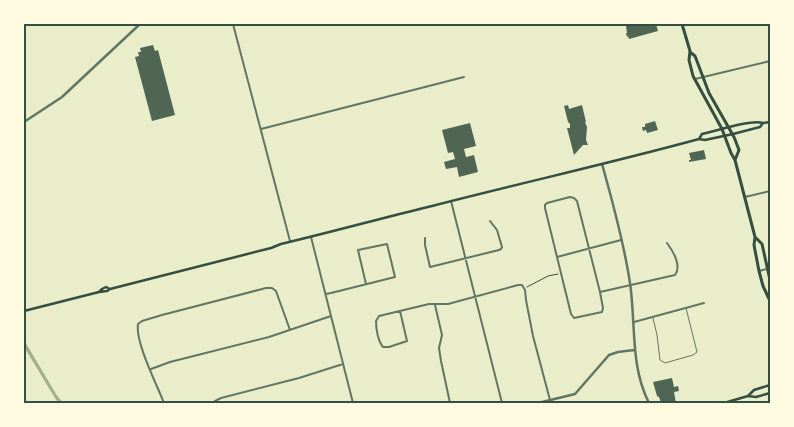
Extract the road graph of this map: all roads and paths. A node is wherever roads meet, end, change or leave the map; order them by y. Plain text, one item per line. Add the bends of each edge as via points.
1 (140, 24) edge
2 (233, 24) edge
3 (682, 24) edge
4 (690, 51) junction
5 (770, 61) edge
6 (464, 77) dead end
7 (702, 77) junction
8 (695, 79) junction
9 (24, 122) edge
10 (770, 122) edge
11 (763, 123) junction
12 (730, 127) junction
13 (261, 128) junction
14 (722, 129) junction
15 (733, 134) junction
16 (725, 136) junction
17 (699, 139) junction
18 (735, 160) junction
19 (602, 164) junction
20 (770, 191) edge
21 (744, 197) junction
22 (451, 201) junction
23 (490, 221) dead end
24 (311, 237) junction
25 (756, 237) junction
26 (425, 238) dead end
27 (621, 240) junction
28 (290, 242) junction
29 (667, 243) dead end
30 (589, 249) junction
31 (557, 257) junction
32 (465, 258) junction
33 (769, 268) edge
34 (759, 271) junction
35 (561, 274) junction
36 (770, 280) edge
37 (366, 284) junction
38 (630, 286) junction
39 (524, 288) junction
40 (600, 292) junction
41 (770, 292) edge
42 (326, 294) junction
43 (475, 297) junction
44 (770, 299) edge
45 (704, 303) dead end
46 (434, 304) junction
47 (686, 308) junction
48 (24, 311) edge
49 (400, 311) junction
50 (331, 316) junction
51 (652, 317) junction
52 (633, 322) junction
53 (290, 330) junction
54 (634, 350) junction
55 (343, 364) junction
56 (151, 370) junction
57 (770, 385) edge
58 (770, 393) edge
59 (748, 396) junction
60 (550, 400) junction
61 (164, 403) edge
62 (212, 403) edge
63 (353, 403) edge
64 (450, 403) edge
65 (502, 403) edge
66 (538, 403) edge
67 (649, 403) edge
68 (724, 403) edge

1 - 9 street via 67,93
2 - 13 street
3 - 4 main road
4 - 7 main road
4 - 8 main road via 689,60
5 - 7 street
6 - 13 street
7 - 8 street
7 - 12 main road
8 - 14 main road
10 - 11 main road
11 - 12 main road
11 - 15 main road via 760,127
12 - 14 main road
12 - 15 main road
13 - 28 street
14 - 16 main road
14 - 17 main road via 702,134
15 - 16 main road
15 - 18 main road via 739,150
16 - 17 main road
16 - 18 main road
17 - 19 main road
18 - 21 main road
19 - 22 main road
19 - 27 street
20 - 21 street
21 - 25 main road
22 - 24 main road
22 - 32 street
23 - 32 street via 497,230 501,249
24 - 28 main road
24 - 42 street
25 - 33 main road via 762,244
25 - 34 main road via 754,245
26 - 32 street via 430,267
27 - 30 street
27 - 38 street
28 - 48 main road
29 - 38 street via 673,251 677,272
30 - 31 street
30 - 31 street via 577,200 570,197 562,199 545,205
30 - 40 street
31 - 35 street
32 - 43 street
33 - 34 street
33 - 36 main road
34 - 44 main road
35 - 39 path via 548,276
35 - 40 street via 574,318 602,312
37 - 37 street via 395,277 387,244 358,250
37 - 42 street
38 - 40 street
38 - 52 street
39 - 43 street via 518,285
39 - 60 street
41 - 44 main road
42 - 50 street
43 - 46 street
43 - 65 street
45 - 47 street
46 - 49 street
46 - 64 street via 442,335 439,348
47 - 51 street
47 - 51 lane via 696,352 693,356 665,363 660,360 658,335
49 - 49 street via 376,320 383,347 407,341
50 - 53 street
50 - 55 street
51 - 52 street
52 - 54 street
53 - 56 street
53 - 56 street via 272,288 162,315 138,324 142,348
54 - 60 street via 609,355 575,394
54 - 67 street
55 - 62 street
55 - 63 street
56 - 61 street
57 - 59 main road via 754,390
58 - 59 main road
59 - 68 main road
60 - 66 street

